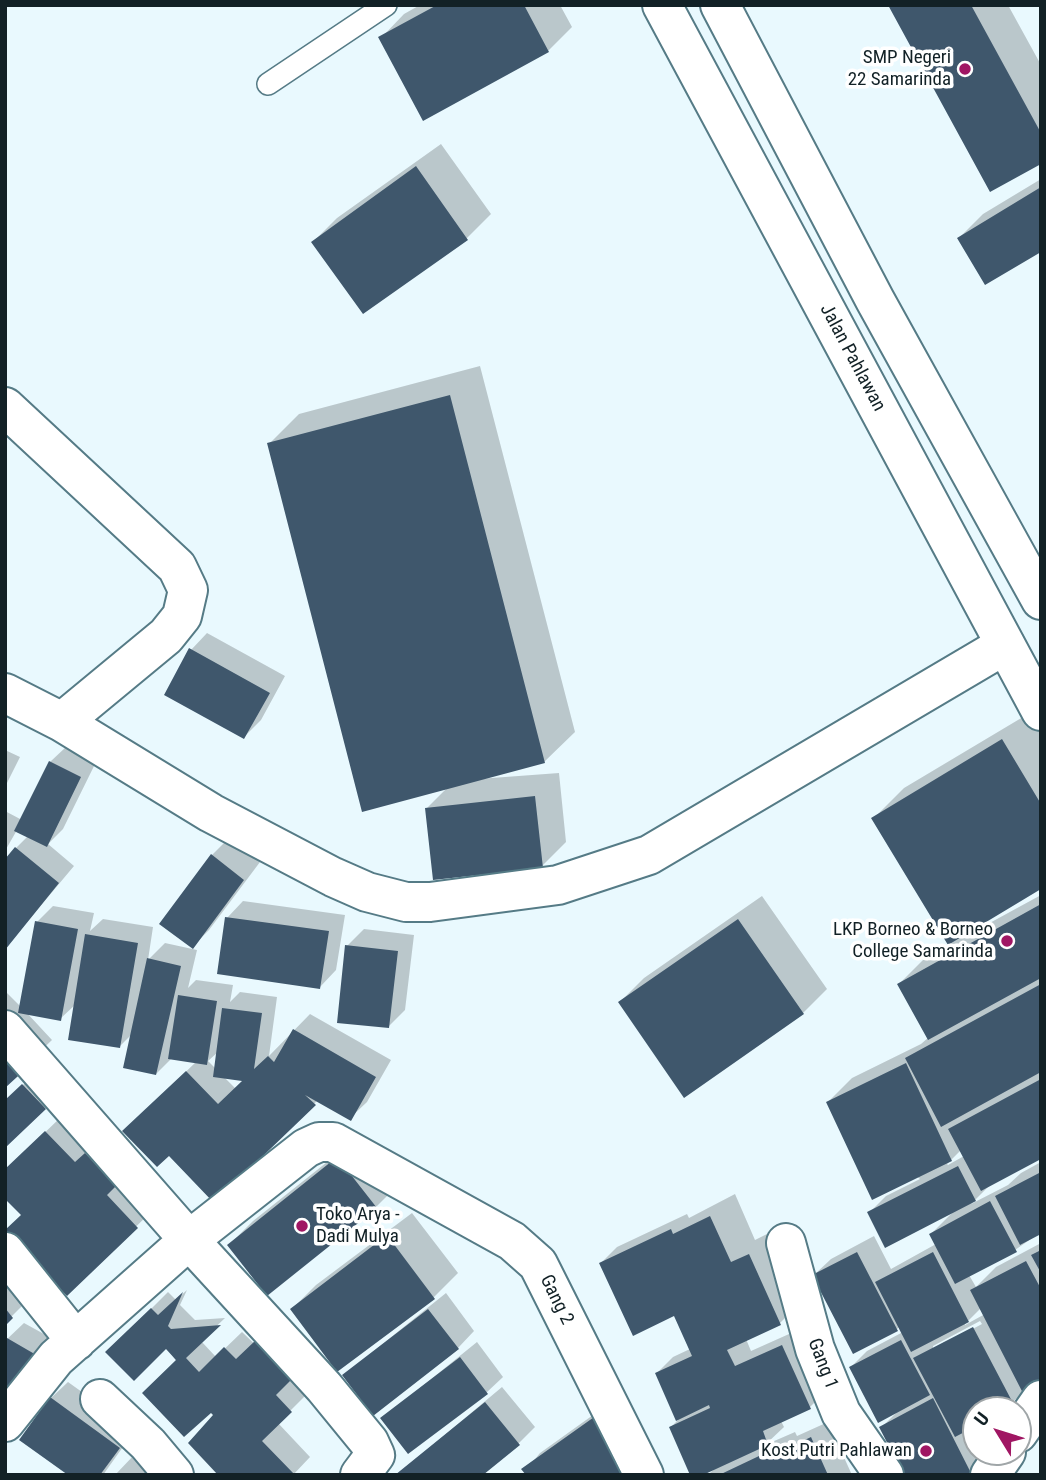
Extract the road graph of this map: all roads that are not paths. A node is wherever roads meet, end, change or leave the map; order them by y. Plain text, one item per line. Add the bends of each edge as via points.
1 (386, 5) edge
2 (662, 5) edge
3 (720, 5) edge
4 (268, 83) dead end
5 (875, 300) junction
6 (831, 320) junction
7 (5, 407) edge
8 (1041, 600) edge
9 (1005, 645) junction
10 (5, 694) edge
11 (1041, 711) edge
12 (62, 722) junction
13 (5, 1030) edge
14 (189, 1240) junction
15 (786, 1243) dead end
16 (5, 1252) edge
17 (66, 1350) junction
18 (100, 1399) dead end
19 (5, 1422) edge
20 (174, 1475) edge
21 (360, 1475) edge
22 (643, 1475) edge
23 (884, 1475) edge

1 - 4 lane
2 - 6 street, Jalan Pahlawan
3 - 5 street
5 - 6 street
5 - 8 street
6 - 9 street, Jalan Pahlawan
7 - 12 street via 177,567 188,590 182,616 166,636
9 - 11 street, Jalan Pahlawan
9 - 12 street via 649,855 558,885 450,901 406,902 333,877 211,813
10 - 12 street
13 - 14 street
14 - 17 street
14 - 21 street via 324,1387 374,1450
14 - 22 street, Gang 2 via 306,1148 333,1142 512,1241 538,1264
15 - 23 street, Gang 1 via 815,1349 841,1413
16 - 17 street
17 - 19 street
18 - 20 street

